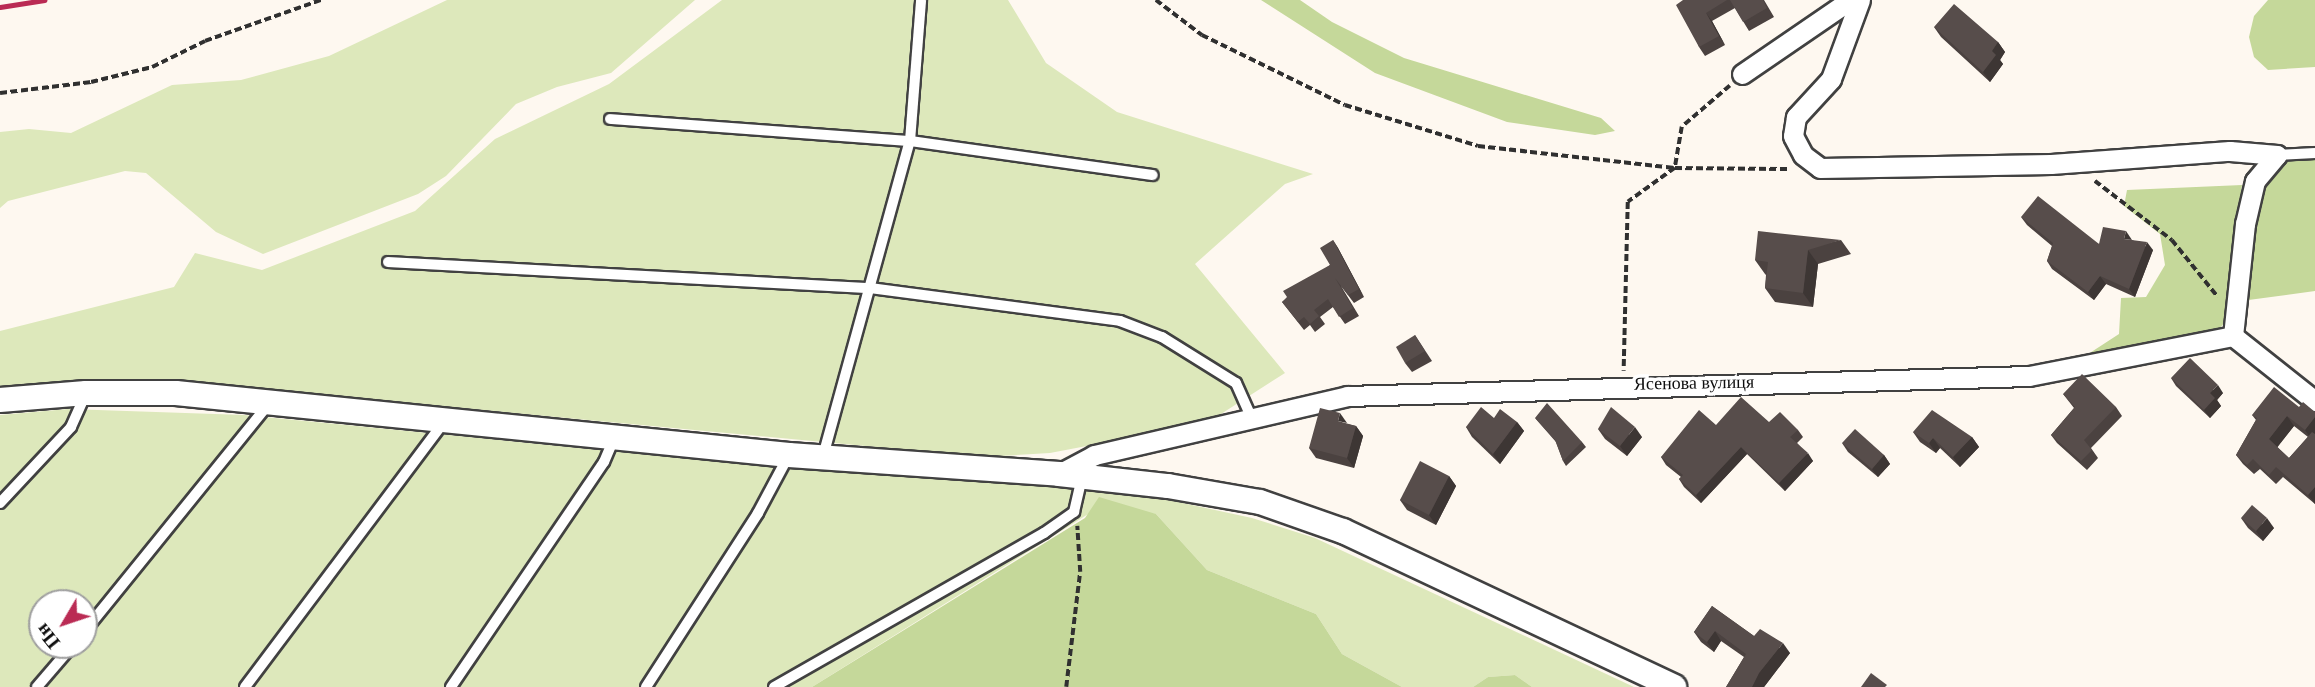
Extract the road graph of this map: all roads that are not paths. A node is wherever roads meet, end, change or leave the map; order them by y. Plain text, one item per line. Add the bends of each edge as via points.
1 (921, 0) edge
2 (1850, 0) edge
3 (1860, 0) edge
4 (1742, 74) road end
5 (610, 119) dead end
6 (910, 141) junction
7 (2315, 153) edge
8 (2277, 155) junction
9 (1153, 175) dead end
10 (388, 262) dead end
11 (870, 288) junction
12 (2233, 336) junction
13 (86, 393) junction
14 (0, 400) edge
15 (2315, 401) edge
16 (271, 402) junction
17 (1252, 419) junction
18 (444, 422) junction
19 (616, 435) junction
20 (789, 455) junction
21 (823, 457) junction
22 (1073, 483) junction
23 (0, 503) edge
24 (98, 615) edge
25 (61, 659) edge
26 (37, 687) edge
27 (245, 687) edge
28 (451, 687) edge
29 (646, 687) edge
30 (774, 687) edge
31 (1674, 687) edge

1 - 6 lane
2 - 4 street
3 - 8 street via 1831,79 1796,117 1793,136 1803,155 1820,168 2051,164 2230,151
5 - 6 lane
6 - 9 lane
6 - 11 lane
7 - 8 lane
8 - 12 street via 2255,181 2232,315
10 - 11 lane
11 - 17 lane via 1120,321 1161,337 1236,383
11 - 21 lane
12 - 15 street
12 - 17 street, Ясенова вулиця via 2029,376 1623,384 1347,396
13 - 14 street
13 - 16 street via 176,393
13 - 23 lane via 83,409 71,427
16 - 18 street
16 - 24 lane
17 - 22 street, Ясенова вулиця via 1094,455
18 - 19 street
18 - 27 lane
19 - 20 street
19 - 28 lane via 604,461
20 - 21 street
20 - 29 lane via 758,513
21 - 22 street
22 - 30 lane via 1074,512 1044,533
22 - 31 street via 1260,502 1343,531
25 - 26 lane

